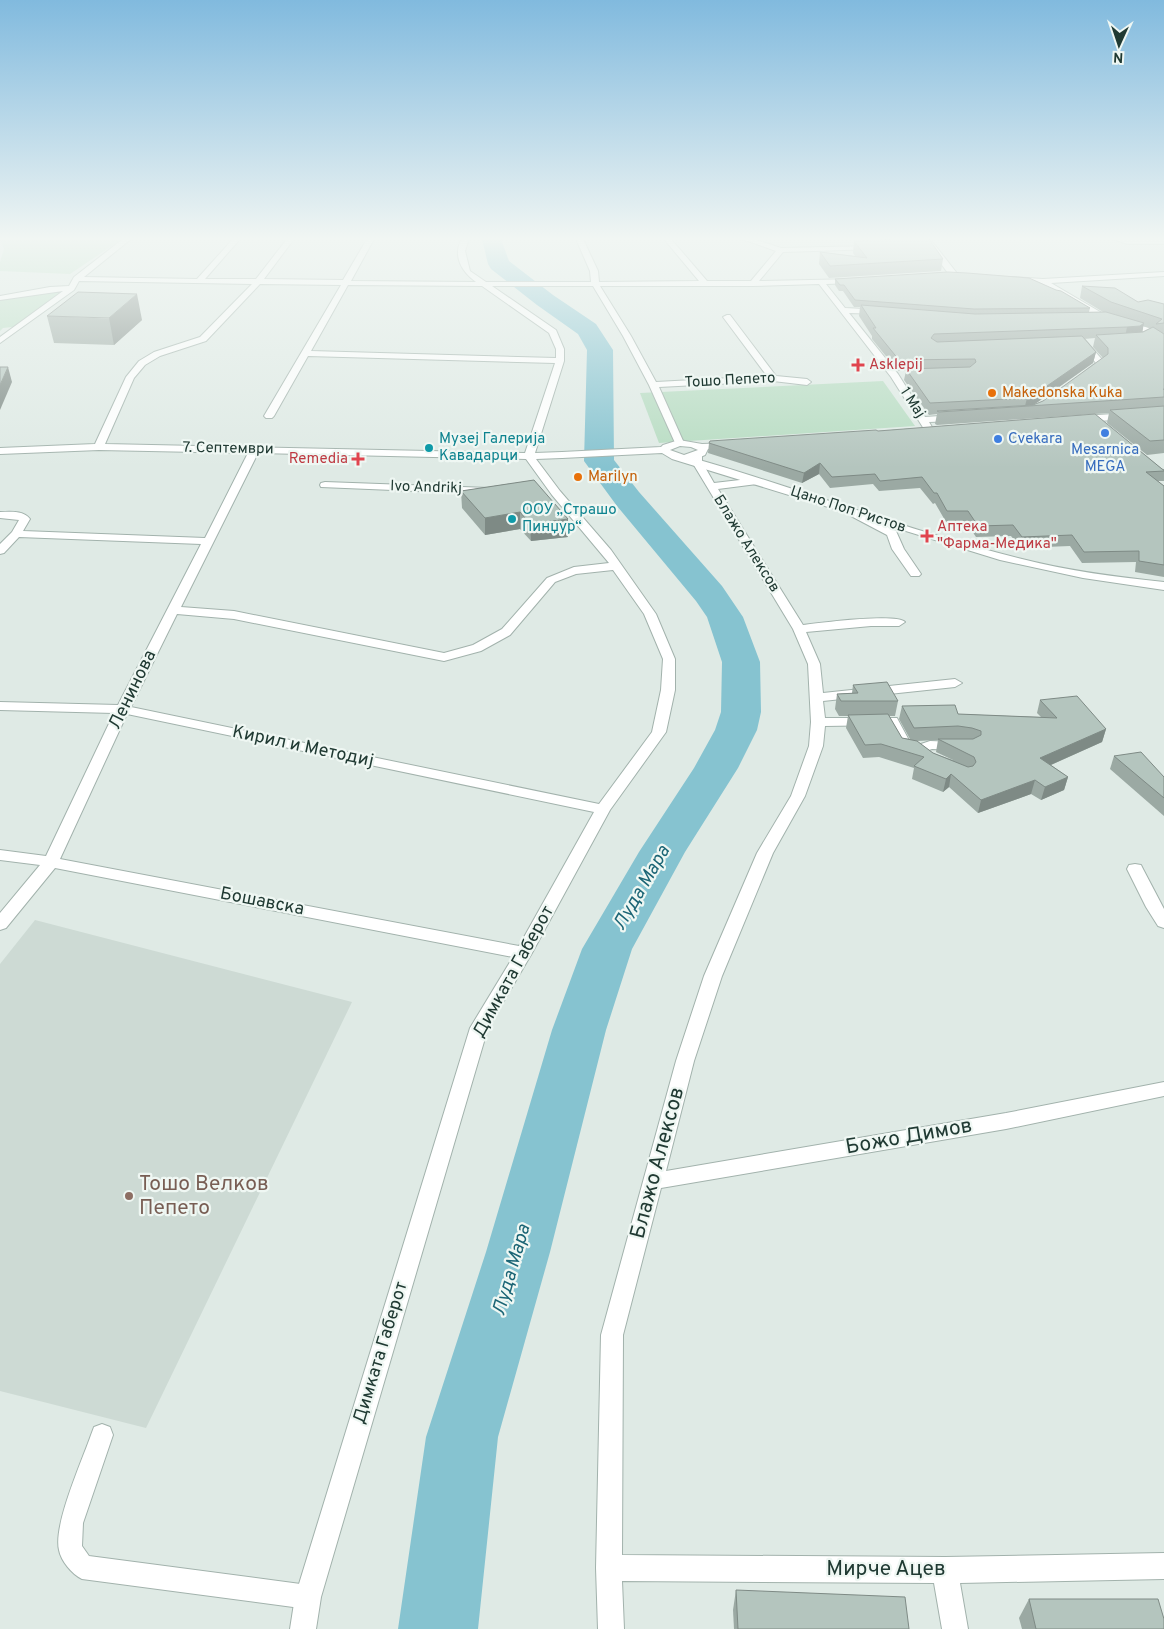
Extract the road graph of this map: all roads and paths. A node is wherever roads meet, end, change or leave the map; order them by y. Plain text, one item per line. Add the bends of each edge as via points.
1 (35, 315) edge
2 (226, 315) edge
3 (327, 315) edge
4 (528, 315) edge
5 (614, 315) edge
6 (847, 315) edge
7 (1099, 315) edge
8 (727, 317) dead end
9 (1104, 318) junction
10 (1086, 319) edge
11 (1140, 340) edge
12 (0, 341) edge
13 (1099, 342) edge
14 (305, 353) junction
15 (560, 361) junction
16 (1082, 377) edge
17 (773, 378) junction
18 (807, 382) dead end
19 (653, 385) junction
20 (1164, 414) edge
21 (269, 416) dead end
22 (969, 418) edge
23 (1094, 418) junction
24 (923, 420) junction
25 (1075, 420) edge
26 (958, 428) edge
27 (1108, 430) edge
28 (679, 443) junction
29 (738, 444) edge
30 (99, 447) junction
31 (254, 449) junction
32 (665, 450) junction
33 (0, 451) edge
34 (529, 456) junction
35 (694, 456) junction
36 (757, 481) junction
37 (325, 485) dead end
38 (711, 487) junction
39 (498, 491) edge
40 (855, 514) junction
41 (0, 515) edge
42 (16, 534) junction
43 (208, 541) junction
44 (0, 550) edge
45 (616, 566) junction
46 (914, 574) dead end
47 (1164, 586) edge
48 (173, 610) junction
49 (899, 622) dead end
50 (798, 629) junction
51 (955, 683) dead end
52 (818, 698) junction
53 (0, 706) edge
54 (122, 709) junction
55 (818, 722) junction
56 (970, 746) edge
57 (920, 748) junction
58 (936, 761) edge
59 (603, 809) junction
60 (0, 855) edge
61 (51, 862) junction
62 (1135, 869) dead end
63 (1164, 922) edge
64 (0, 924) edge
65 (524, 953) junction
66 (1164, 1089) edge
67 (654, 1181) junction
68 (102, 1435) dead end
69 (1164, 1566) edge
70 (609, 1568) junction
71 (945, 1570) junction
72 (308, 1596) junction
73 (303, 1629) edge
74 (611, 1629) edge
75 (955, 1629) edge

1 - 12 street
2 - 30 street via 203,339 157,354 142,363 130,377
3 - 14 street
4 - 15 street via 553,332 560,349
5 - 19 street
6 - 24 street, 1 Maj via 899,376
7 - 9 street
8 - 17 street
9 - 10 street
9 - 11 street via 1153,332
13 - 16 street via 1077,342 1101,363
14 - 15 street
14 - 21 street
15 - 34 street
17 - 18 street, Тошо Пепето
17 - 19 street, Тошо Пепето
19 - 28 street
20 - 23 street
22 - 24 street
23 - 25 street
23 - 27 street
24 - 26 street, 1 Maj via 924,430
28 - 32 street
28 - 35 street via 691,444
29 - 35 street
30 - 31 street, 7. Септември
30 - 33 street, 7. Септември
31 - 34 street, 7. Септември
31 - 43 street, Ленинова
32 - 34 street, 7. Септември
32 - 35 street via 673,456
34 - 45 street, Димката Габерот via 551,493 607,552
35 - 36 street, Цано Поп Ристов
35 - 38 street, Блажо Алексов
36 - 38 street
36 - 40 street, Цано Поп Ристов
37 - 39 street, Ivo Andrikj
38 - 50 street, Блажо Алексов
40 - 46 street via 892,533
40 - 47 street, Цано Поп Ристов via 1004,558 1096,578
41 - 42 street via 25,519
42 - 43 street
42 - 44 street
43 - 48 street, Ленинова
45 - 48 street via 561,574 551,580 506,632 477,648 444,657 234,615
45 - 59 street, Димката Габерот via 650,614 669,660 668,690 659,732
48 - 54 street, Ленинова
49 - 50 street
50 - 52 street, Блажо Алексов via 814,664
51 - 52 street
52 - 55 street, Блажо Алексов
53 - 54 street, Кирил и Методиј
54 - 59 street, Кирил и Методиј
54 - 61 street, Ленинова
55 - 57 street via 892,721 905,746
55 - 67 street, Блажо Алексов via 816,746 798,796 765,853 713,976 685,1061
56 - 57 street via 930,745
57 - 58 street
59 - 65 street, Димката Габерот
60 - 61 street, Бошавска
61 - 64 street, Ленинова
61 - 65 street, Бошавска
62 - 63 street
65 - 72 street, Димката Габерот via 479,1028
66 - 67 street, Божо Димов
67 - 70 street, Блажо Алексов via 612,1335
68 - 72 lane via 72,1523 70,1549 82,1568
69 - 71 street, Мирче Ацев
70 - 71 street, Мирче Ацев
70 - 74 street, Блажо Алексов
71 - 75 street
72 - 73 street, Димката Габерот

